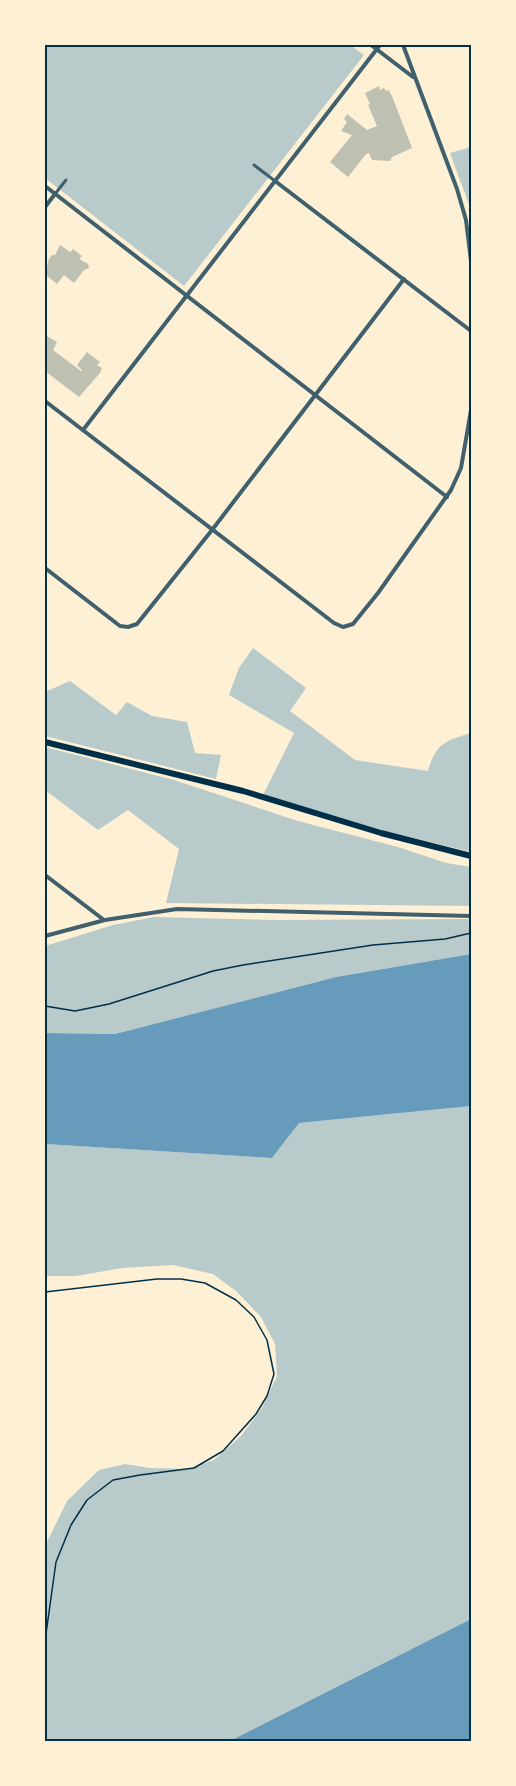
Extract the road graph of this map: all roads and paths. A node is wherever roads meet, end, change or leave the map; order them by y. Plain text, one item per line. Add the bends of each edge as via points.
1 (371, 45) edge
2 (380, 45) edge
3 (403, 45) edge
4 (376, 49) junction
5 (414, 78) junction
6 (254, 165) dead end
7 (66, 180) dead end
8 (275, 181) junction
9 (45, 186) edge
10 (55, 194) junction
11 (45, 207) edge
12 (471, 261) edge
13 (404, 279) junction
14 (186, 296) junction
15 (471, 331) edge
16 (315, 396) junction
17 (45, 401) edge
18 (471, 410) edge
19 (83, 430) junction
20 (447, 497) junction
21 (212, 530) junction
22 (45, 568) edge
23 (45, 742) edge
24 (471, 856) edge
25 (45, 875) edge
26 (471, 916) edge
27 (105, 920) junction
28 (471, 933) edge
29 (45, 936) edge
30 (45, 1006) edge
31 (45, 1292) edge
32 (45, 1641) edge

1 - 4 street
2 - 4 street
3 - 5 street
4 - 5 street
4 - 8 street
5 - 12 street via 457,189
6 - 8 street
7 - 10 street
8 - 13 street
8 - 14 street
9 - 10 street
10 - 11 street
10 - 14 street
13 - 15 street
13 - 16 street
14 - 16 street
14 - 19 street
16 - 20 street
16 - 21 street
17 - 19 street
18 - 20 street via 461,468
19 - 21 street
20 - 21 street via 353,624 343,627
21 - 22 street via 137,624 128,627 120,626
23 - 24 main road via 243,791
25 - 27 street
26 - 27 street via 177,909
27 - 29 street
28 - 30 path via 243,965 75,1011
31 - 32 path via 157,1279 205,1283 236,1300 254,1317 267,1340 274,1374 256,1414 223,1451 194,1468 113,1480 87,1500 71,1525 56,1562

